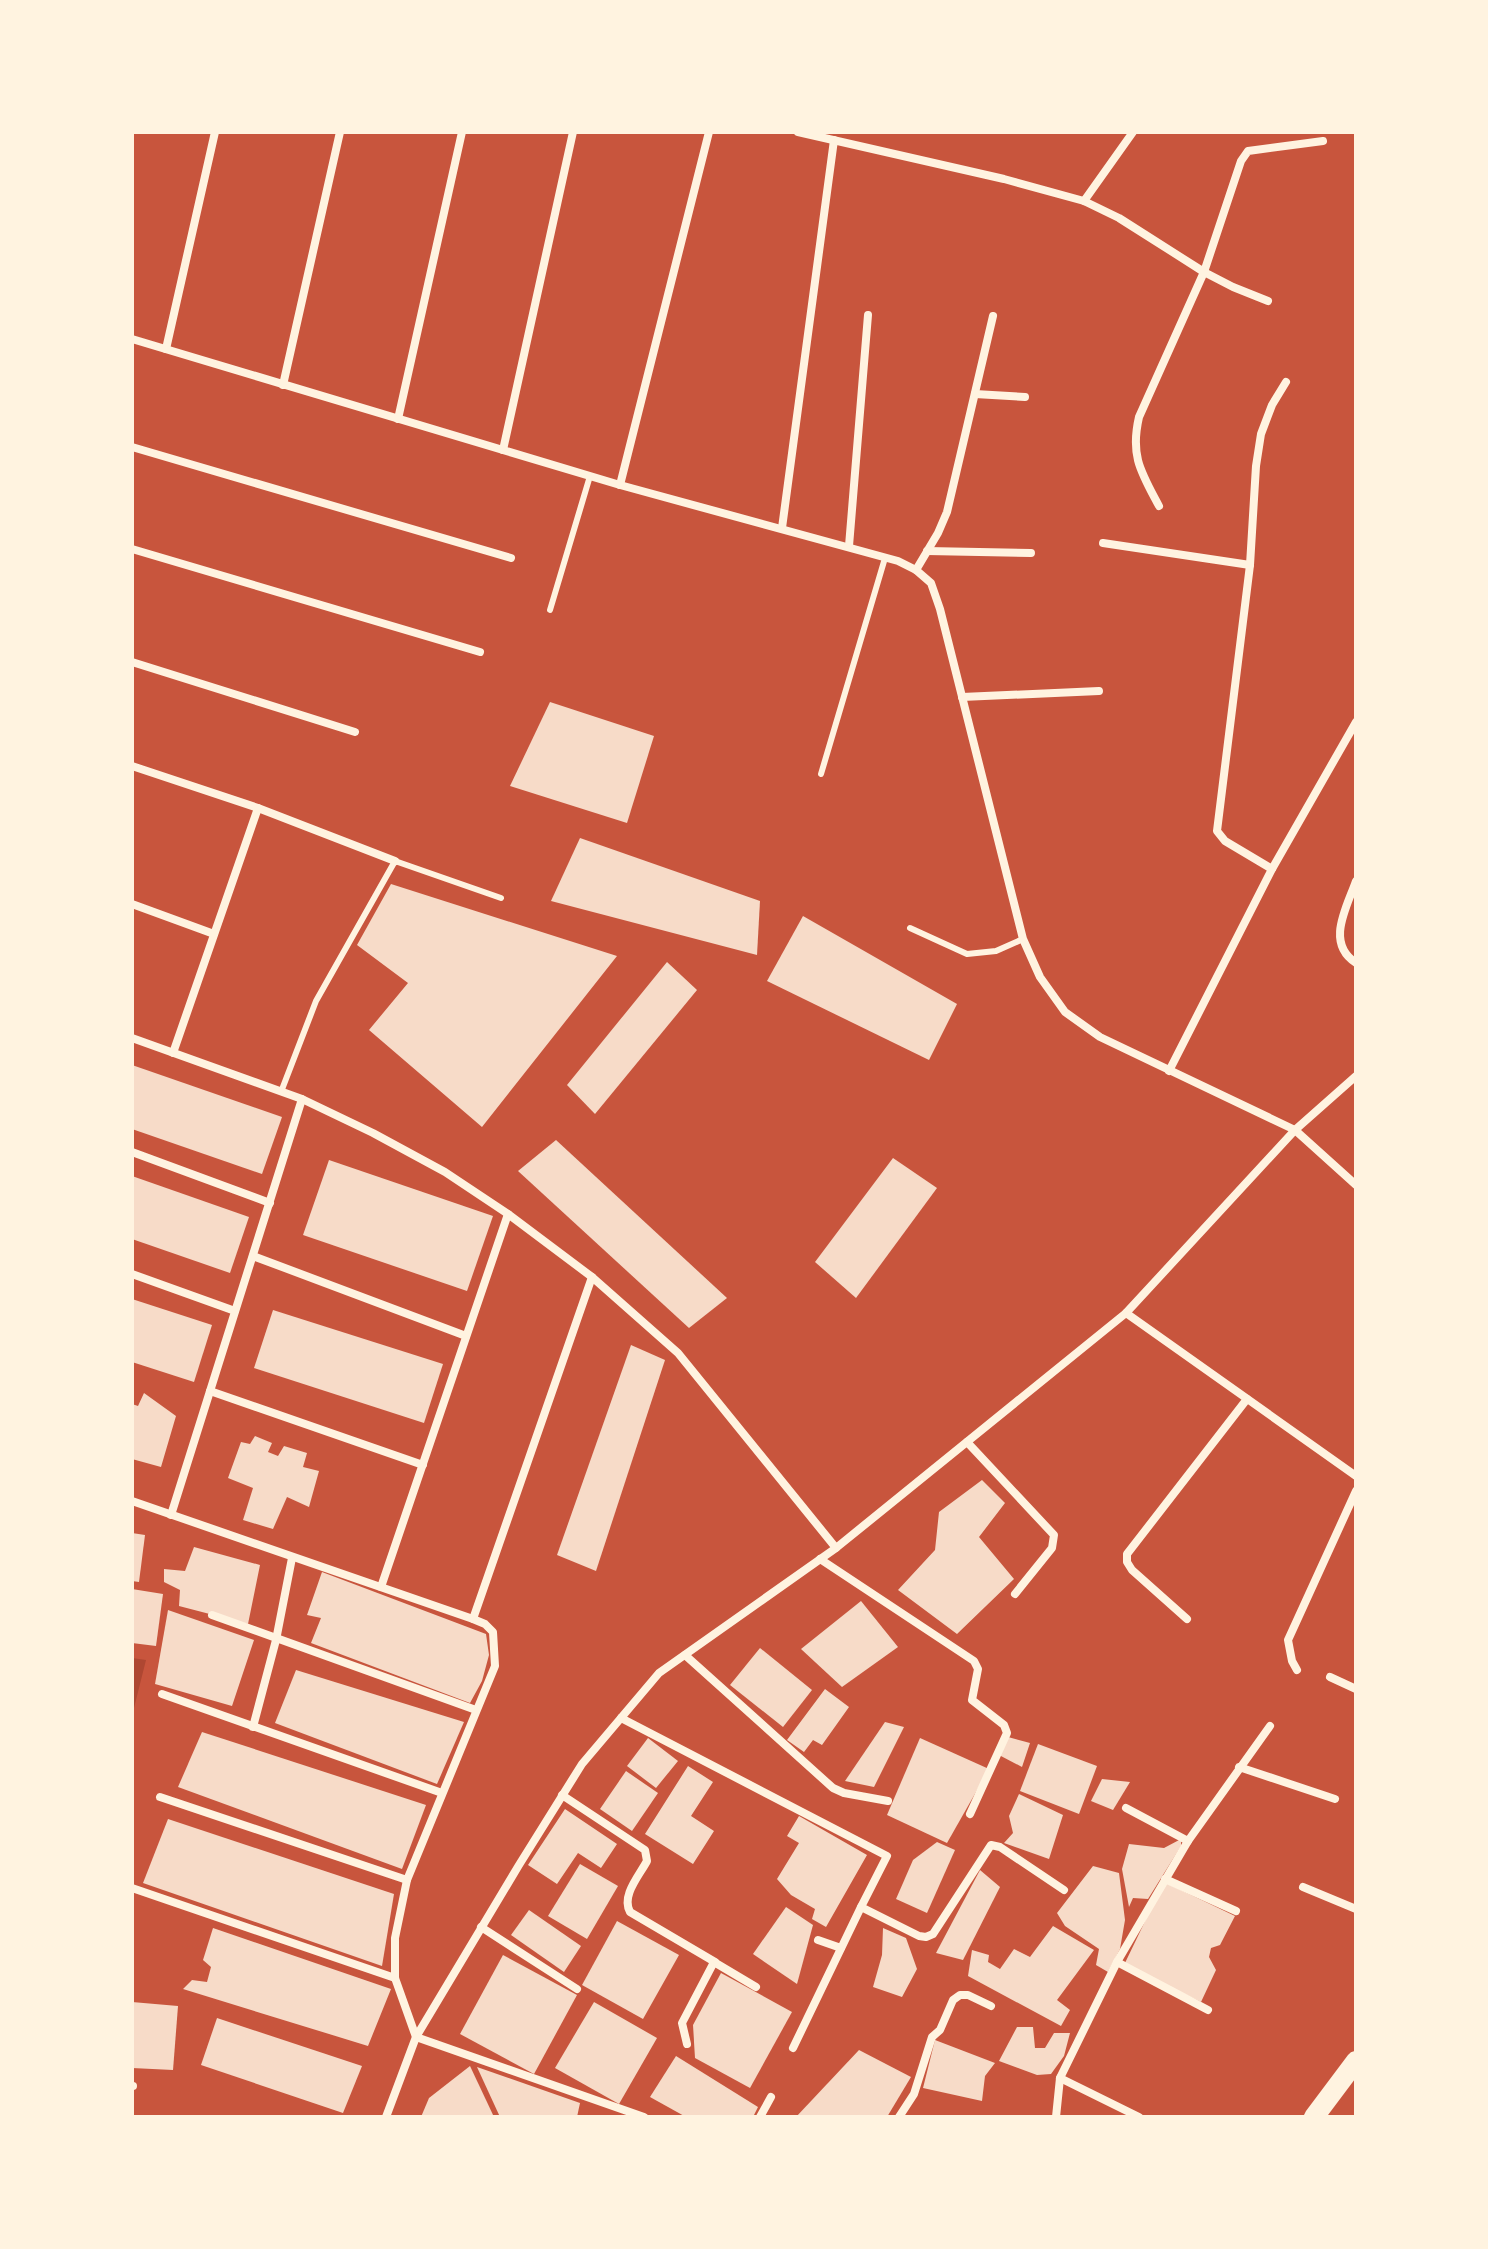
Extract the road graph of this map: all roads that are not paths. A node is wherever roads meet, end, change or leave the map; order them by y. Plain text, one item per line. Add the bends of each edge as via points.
1 (215, 132) edge
2 (340, 132) edge
3 (462, 132) edge
4 (573, 132) edge
5 (709, 132) edge
6 (798, 132) edge
7 (1133, 132) edge
8 (834, 140) junction
9 (1323, 141) dead end
10 (1084, 201) junction
11 (1204, 272) junction
12 (1268, 301) dead end
13 (868, 315) dead end
14 (993, 316) dead end
15 (132, 339) edge
16 (166, 349) junction
17 (1286, 382) dead end
18 (283, 385) junction
19 (975, 394) junction
20 (1025, 397) dead end
21 (398, 419) junction
22 (132, 447) edge
23 (503, 450) junction
24 (590, 476) junction
25 (620, 485) junction
26 (1159, 506) dead end
27 (782, 528) junction
28 (1103, 543) dead end
29 (849, 546) junction
30 (132, 549) edge
31 (927, 551) junction
32 (1031, 553) dead end
33 (511, 558) dead end
34 (885, 558) junction
35 (1250, 565) junction
36 (916, 570) junction
37 (550, 610) dead end
38 (480, 652) dead end
39 (132, 662) edge
40 (1099, 691) dead end
41 (962, 697) junction
42 (1356, 722) edge
43 (355, 732) dead end
44 (132, 766) edge
45 (821, 774) dead end
46 (258, 808) junction
47 (395, 861) junction
48 (1272, 869) junction
49 (1356, 881) edge
50 (501, 898) dead end
51 (132, 904) edge
52 (910, 928) dead end
53 (214, 934) junction
54 (1023, 939) junction
55 (1356, 963) edge
56 (132, 1038) edge
57 (173, 1053) junction
58 (1169, 1071) junction
59 (1356, 1076) edge
60 (281, 1092) junction
61 (302, 1099) junction
62 (1295, 1130) junction
63 (132, 1152) edge
64 (1356, 1185) edge
65 (270, 1203) junction
66 (508, 1214) junction
67 (253, 1256) junction
68 (132, 1274) edge
69 (592, 1277) junction
70 (235, 1311) junction
71 (1126, 1313) junction
72 (466, 1336) junction
73 (210, 1391) junction
74 (1247, 1399) junction
75 (967, 1442) junction
76 (423, 1465) junction
77 (1356, 1476) edge
78 (1356, 1491) edge
79 (132, 1501) edge
80 (171, 1515) junction
81 (836, 1548) junction
82 (292, 1558) junction
83 (820, 1559) junction
84 (381, 1587) junction
85 (1015, 1594) dead end
86 (212, 1615) dead end
87 (473, 1619) junction
88 (1187, 1619) dead end
89 (276, 1640) junction
90 (685, 1655) junction
91 (1297, 1670) dead end
92 (1330, 1677) dead end
93 (1356, 1689) edge
94 (162, 1694) dead end
95 (476, 1710) junction
96 (621, 1718) junction
97 (1270, 1726) dead end
98 (253, 1727) junction
99 (1239, 1767) junction
100 (442, 1793) junction
101 (562, 1795) junction
102 (160, 1797) dead end
103 (1335, 1799) dead end
104 (888, 1801) dead end
105 (1126, 1808) dead end
106 (970, 1814) dead end
107 (1188, 1841) junction
108 (1165, 1879) junction
109 (407, 1880) junction
110 (1303, 1887) dead end
111 (132, 1888) edge
112 (1064, 1890) dead end
113 (861, 1907) junction
114 (1356, 1909) edge
115 (1236, 1911) dead end
116 (481, 1927) junction
117 (818, 1940) dead end
118 (841, 1948) junction
119 (715, 1962) junction
120 (1117, 1962) junction
121 (395, 1978) junction
122 (756, 1987) dead end
123 (577, 1989) dead end
124 (991, 2006) dead end
125 (1208, 2010) dead end
126 (416, 2037) junction
127 (687, 2044) dead end
128 (793, 2048) dead end
129 (1356, 2061) edge
130 (1060, 2078) junction
131 (771, 2097) dead end
132 (386, 2117) edge
133 (644, 2117) edge
134 (760, 2117) edge
135 (899, 2117) edge
136 (1056, 2117) edge
137 (1139, 2117) edge
138 (1314, 2117) edge

1 - 16 street
2 - 18 street
3 - 21 street
4 - 23 street
5 - 25 street
6 - 8 street
7 - 10 street
8 - 10 street
8 - 27 street
9 - 11 street via 1248,151
10 - 11 street
11 - 12 street
11 - 26 street via 1136,429 1140,471
13 - 29 street
14 - 19 street
15 - 16 street
16 - 18 street
17 - 35 street via 1261,434
18 - 21 street
19 - 20 street
19 - 31 street via 947,512
21 - 23 street
22 - 33 street
23 - 24 street
24 - 25 street
24 - 37 lane
25 - 27 street
27 - 29 street
28 - 35 street
29 - 34 street
30 - 38 street
31 - 32 street
31 - 36 street
34 - 36 street
34 - 45 lane
35 - 48 street via 1217,831
36 - 41 street via 931,583
39 - 43 street
40 - 41 street
41 - 54 street
42 - 48 street
44 - 46 street
46 - 47 street
46 - 53 street
47 - 50 lane
47 - 60 lane via 316,1001
48 - 58 street
49 - 55 street via 1339,934 1341,947
51 - 53 street
52 - 54 lane via 967,954 996,951
53 - 57 street
54 - 58 street via 1040,977 1065,1012 1100,1037
56 - 57 street
57 - 60 street
58 - 62 street
59 - 62 street
60 - 61 street
61 - 65 street
61 - 66 street via 445,1172
62 - 64 street
62 - 71 street
63 - 65 street
65 - 67 street
66 - 69 street
66 - 72 street
67 - 70 street
67 - 72 street
68 - 70 street
69 - 81 street via 678,1353
69 - 87 street
70 - 73 street
71 - 74 street
71 - 75 street
72 - 76 street
73 - 76 street
73 - 80 street
74 - 77 street
74 - 88 street via 1127,1554 1132,1570
75 - 81 street
75 - 85 street via 1054,1535 1052,1548
76 - 84 street
78 - 91 street via 1288,1640
79 - 80 street
80 - 82 street
81 - 83 street
82 - 84 street
82 - 89 street
83 - 90 street
83 - 106 street via 974,1661 978,1669 972,1700 1007,1733
84 - 87 street
86 - 89 street
87 - 95 street via 493,1632 495,1666
89 - 95 street
89 - 98 street
90 - 96 street via 659,1673
90 - 104 street via 833,1788
92 - 93 street
94 - 98 street
95 - 100 street
96 - 101 street
96 - 113 street via 887,1856
97 - 99 street
98 - 100 street
99 - 103 street
99 - 107 street
100 - 109 street
101 - 116 street
101 - 119 street via 645,1850 647,1861 627,1898 627,1909
102 - 109 street
105 - 107 street
107 - 108 street
108 - 115 street
108 - 120 street
109 - 121 street via 395,1938
110 - 114 street
111 - 121 street
112 - 113 street via 991,1845 933,1934 919,1936
113 - 118 street
116 - 123 street
116 - 126 street
117 - 118 street
118 - 128 street
119 - 122 street
119 - 127 street via 685,2012
120 - 125 street
120 - 130 street
121 - 126 street
124 - 135 street via 968,1995 953,2000
126 - 132 street
126 - 133 street
129 - 138 main road
130 - 136 street
130 - 137 street
131 - 134 street

